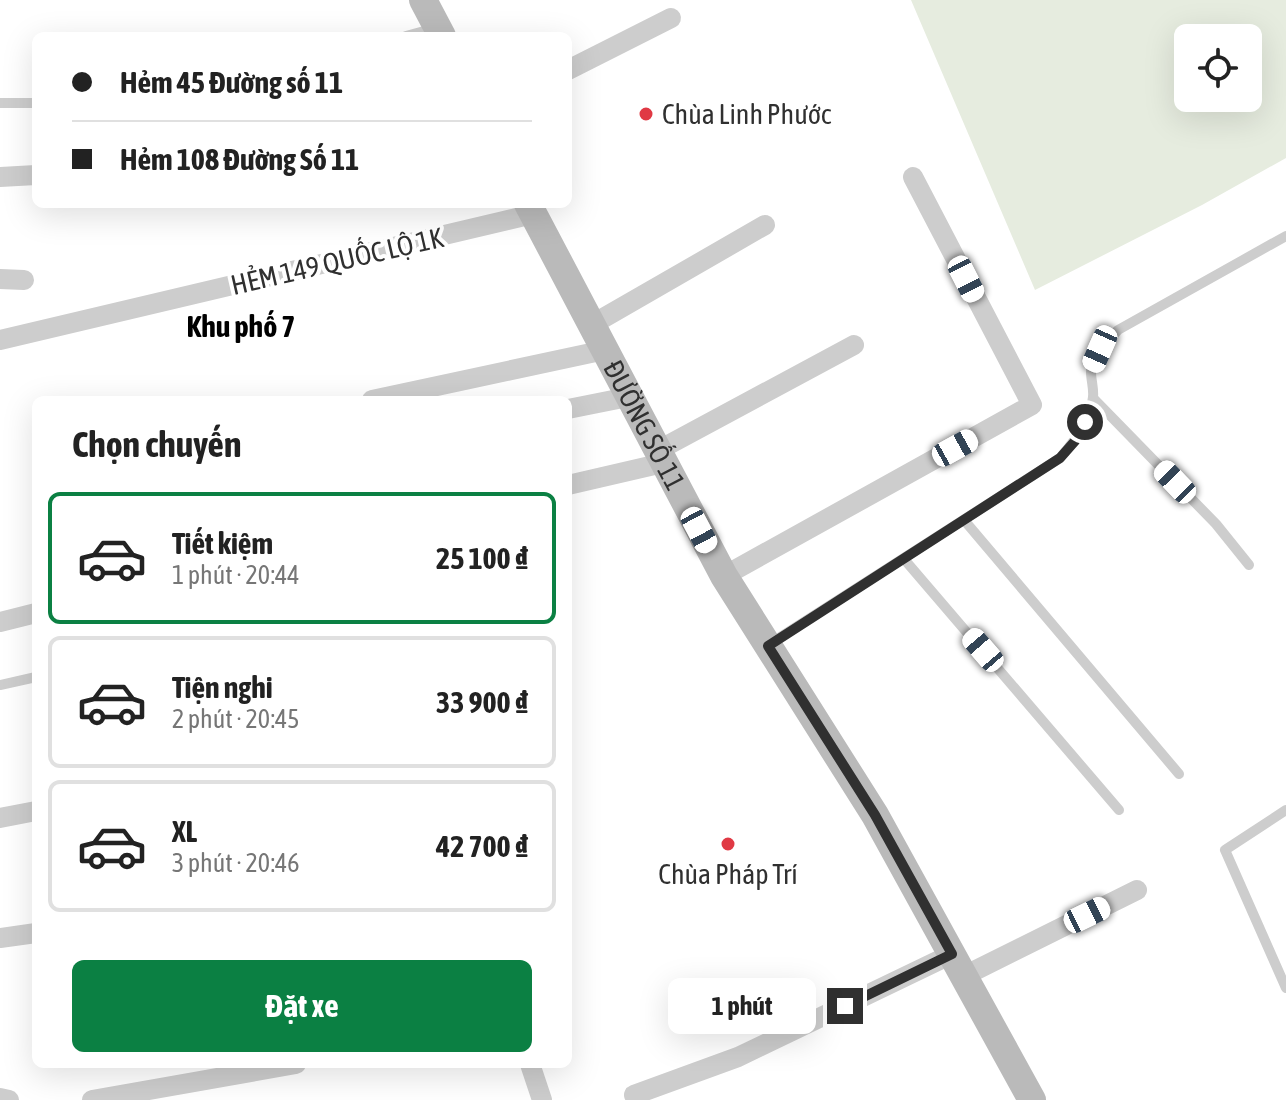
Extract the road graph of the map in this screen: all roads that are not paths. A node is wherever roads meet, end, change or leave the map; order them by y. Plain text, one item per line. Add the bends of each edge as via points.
1 (432, 14) edge
2 (671, 18) dead end
3 (411, 32) edge
4 (572, 68) edge
5 (0, 103) edge
6 (32, 103) edge
7 (32, 175) edge
8 (0, 177) edge
9 (913, 177) dead end
10 (530, 209) edge
11 (765, 225) dead end
12 (1286, 236) edge
13 (0, 279) edge
14 (24, 280) dead end
15 (593, 324) junction
16 (0, 340) edge
17 (854, 345) dead end
18 (605, 350) junction
19 (391, 396) edge
20 (628, 397) junction
21 (1093, 398) junction
22 (572, 408) edge
23 (660, 457) junction
24 (572, 484) edge
25 (964, 520) junction
26 (904, 559) junction
27 (1249, 565) dead end
28 (724, 576) junction
29 (32, 614) edge
30 (0, 622) edge
31 (768, 646) junction
32 (32, 678) edge
33 (0, 685) edge
34 (1179, 774) dead end
35 (1119, 810) dead end
36 (1286, 810) edge
37 (32, 812) edge
38 (0, 818) edge
39 (1137, 890) dead end
40 (32, 934) edge
41 (0, 938) edge
42 (958, 965) junction
43 (1286, 988) edge
44 (273, 1068) edge
45 (531, 1068) edge
46 (634, 1095) dead end
47 (0, 1098) edge
48 (9, 1100) edge
49 (92, 1100) edge
50 (542, 1100) edge
51 (1032, 1100) edge

1 - 3 lane
2 - 4 street
5 - 6 lane
7 - 8 street
9 - 28 street via 1032,405
10 - 15 main road, ĐƯỜNG SỐ 11
10 - 16 street, HẺM 149 QUỐC LỘ 1K
11 - 15 street
12 - 21 lane via 1118,330 1091,369
13 - 14 street
15 - 18 main road, ĐƯỜNG SỐ 11
17 - 23 street
18 - 19 street
18 - 20 main road, ĐƯỜNG SỐ 11
20 - 22 street
20 - 23 main road, ĐƯỜNG SỐ 11
21 - 25 lane via 1075,441 1060,458
21 - 27 lane
23 - 24 street
23 - 28 main road, ĐƯỜNG SỐ 11
25 - 26 lane
25 - 34 lane
26 - 31 lane
26 - 35 lane
28 - 31 main road, ĐƯỜNG SỐ 11
29 - 30 street
31 - 42 main road, ĐƯỜNG SỐ 11 via 875,815
32 - 33 lane
36 - 43 lane via 1225,850
37 - 38 street
39 - 42 street
40 - 41 street
42 - 46 street
42 - 51 main road, ĐƯỜNG SỐ 11
44 - 49 street
45 - 50 street
47 - 48 street

